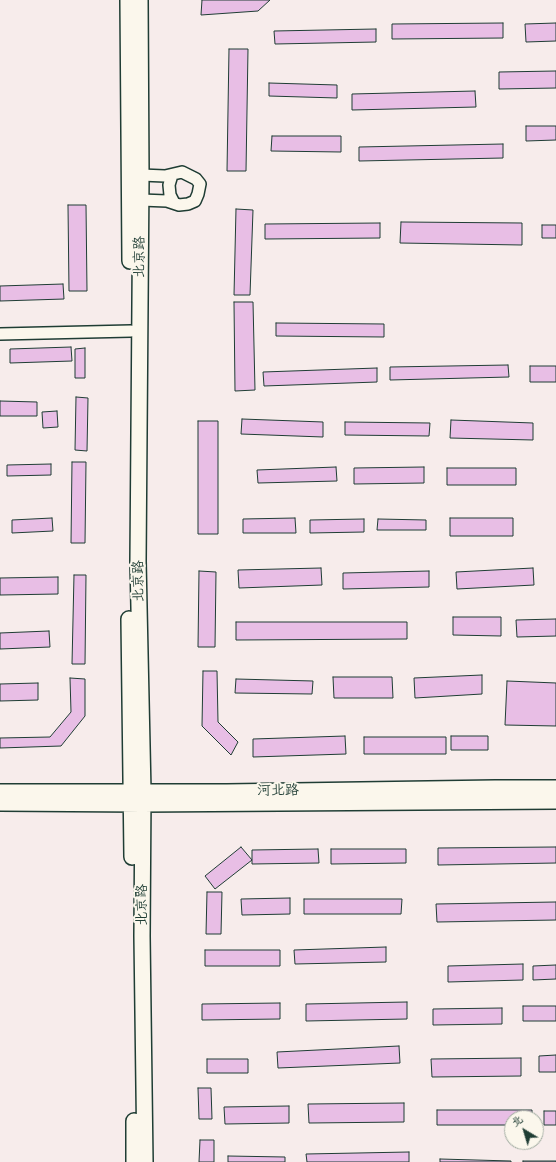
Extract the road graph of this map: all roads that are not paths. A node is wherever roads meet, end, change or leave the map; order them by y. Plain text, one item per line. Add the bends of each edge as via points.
1 (128, 0) edge
2 (140, 0) edge
3 (141, 175) junction
4 (172, 175) junction
5 (141, 200) junction
6 (174, 203) junction
7 (131, 331) junction
8 (0, 334) edge
9 (556, 788) edge
10 (0, 792) edge
11 (137, 798) junction
12 (556, 801) edge
13 (0, 803) edge
14 (134, 1162) edge
15 (145, 1162) edge

1 - 7 street, 北京路
2 - 3 street, 北京路
3 - 4 street
3 - 5 street, 北京路
4 - 6 street via 169,185
4 - 6 street via 182,172 189,174 200,184 194,201 180,205
5 - 6 street
5 - 11 street, 北京路
7 - 8 street
7 - 11 street, 北京路 via 128,560
9 - 11 street, 河北路
10 - 11 street, 河北路
11 - 12 street, 河北路
11 - 13 street, 河北路
11 - 14 street, 北京路
11 - 15 street, 北京路

